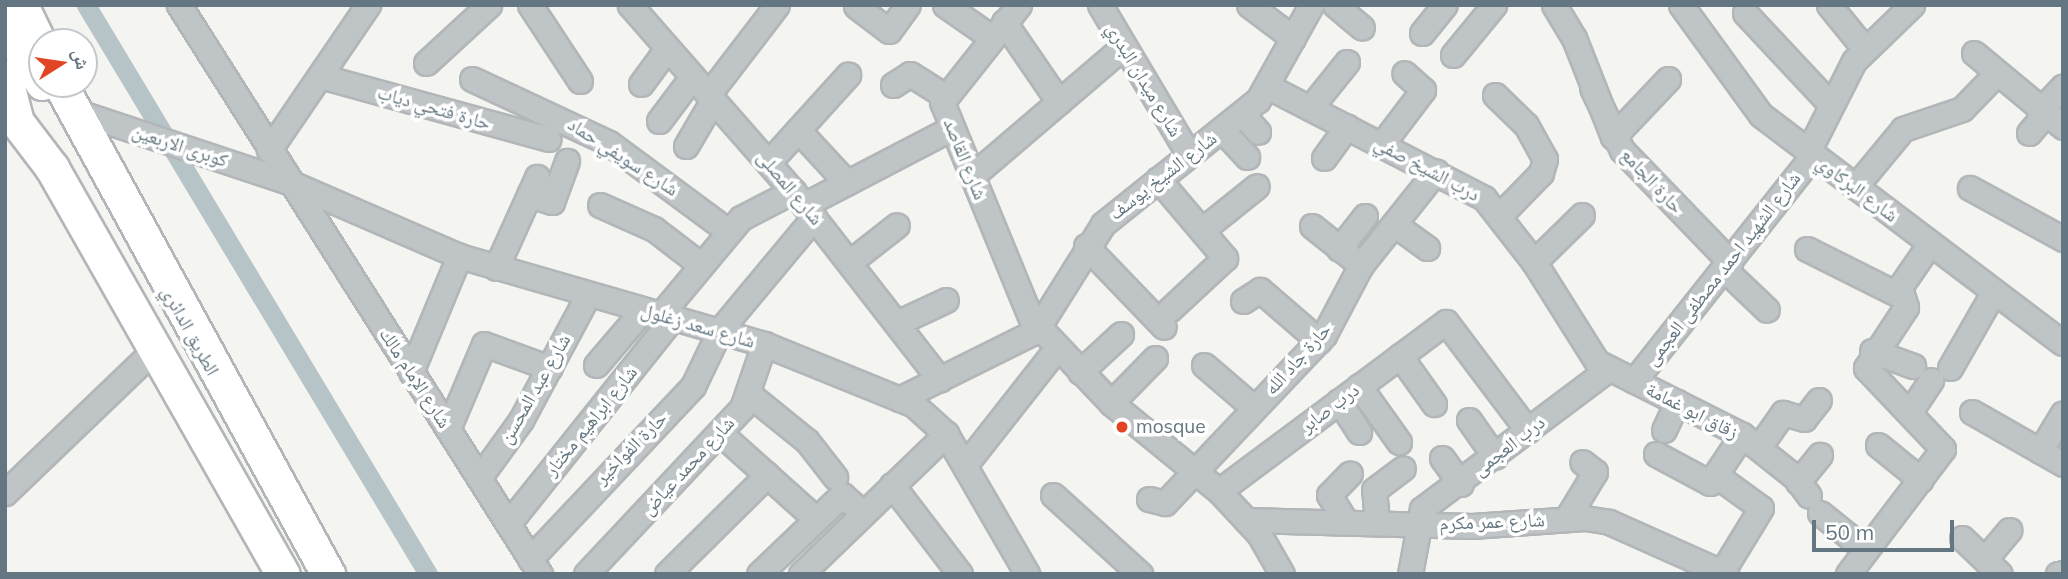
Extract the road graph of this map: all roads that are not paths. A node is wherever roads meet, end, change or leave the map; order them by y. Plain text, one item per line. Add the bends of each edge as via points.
1 (21, 5) edge
2 (179, 5) edge
3 (368, 5) edge
4 (489, 5) edge
5 (530, 5) edge
6 (630, 5) edge
7 (777, 5) edge
8 (908, 5) edge
9 (945, 5) edge
10 (1100, 5) edge
11 (1249, 5) edge
12 (1311, 5) edge
13 (1335, 5) edge
14 (1445, 5) edge
15 (1554, 5) edge
16 (1681, 5) edge
17 (1829, 5) edge
18 (1912, 5) edge
19 (856, 6) edge
20 (1485, 8) edge
21 (1745, 13) dead end
22 (1004, 22) edge
23 (5, 26) edge
24 (32, 28) edge
25 (1362, 28) dead end
26 (1422, 33) dead end
27 (1293, 38) junction
28 (1124, 47) junction
29 (1864, 48) junction
30 (666, 50) junction
31 (1975, 53) dead end
32 (1453, 55) dead end
33 (28, 60) edge
34 (1347, 62) dead end
35 (426, 63) dead end
36 (1404, 73) dead end
37 (848, 75) dead end
38 (1995, 75) junction
39 (5, 76) edge
40 (320, 76) junction
41 (692, 78) junction
42 (472, 79) dead end
43 (1668, 79) dead end
44 (580, 81) dead end
45 (641, 84) dead end
46 (893, 85) dead end
47 (1267, 86) junction
48 (2063, 86) edge
49 (1592, 88) dead end
50 (943, 94) junction
51 (1495, 94) dead end
52 (710, 97) junction
53 (67, 98) edge
54 (69, 98) edge
55 (1059, 102) junction
56 (1831, 105) junction
57 (1310, 108) junction
58 (11, 112) edge
59 (1242, 114) junction
60 (2048, 118) edge
61 (659, 121) dead end
62 (1347, 126) junction
63 (953, 128) junction
64 (798, 130) junction
65 (1222, 130) junction
66 (1258, 132) dead end
67 (2029, 133) dead end
68 (1613, 137) junction
69 (548, 139) dead end
70 (1382, 144) junction
71 (686, 146) dead end
72 (269, 150) junction
73 (1810, 154) junction
74 (1189, 155) junction
75 (1247, 157) dead end
76 (1324, 158) dead end
77 (567, 161) dead end
78 (769, 162) junction
79 (1436, 171) junction
80 (972, 176) junction
81 (1158, 179) junction
82 (289, 182) junction
83 (847, 183) junction
84 (1256, 186) dead end
85 (1854, 187) junction
86 (1970, 188) dead end
87 (804, 204) junction
88 (600, 205) dead end
89 (1500, 215) junction
90 (1582, 215) dead end
91 (1365, 216) dead end
92 (1394, 224) junction
93 (897, 225) dead end
94 (1312, 226) dead end
95 (1202, 230) junction
96 (728, 231) junction
97 (2063, 239) edge
98 (1929, 245) junction
99 (1086, 246) junction
100 (1427, 248) dead end
101 (1339, 249) junction
102 (1807, 249) dead end
103 (459, 256) junction
104 (850, 261) junction
105 (1535, 261) junction
106 (701, 265) junction
107 (1361, 265) junction
108 (1727, 266) junction
109 (496, 268) junction
110 (1993, 293) junction
111 (1901, 296) junction
112 (587, 297) junction
113 (946, 300) dead end
114 (1243, 301) dead end
115 (1767, 310) dead end
116 (659, 313) junction
117 (897, 323) junction
118 (1037, 329) junction
119 (720, 330) junction
120 (1121, 334) dead end
121 (1319, 341) junction
122 (2063, 343) edge
123 (764, 344) junction
124 (157, 347) junction
125 (1057, 348) junction
126 (1872, 351) junction
127 (1400, 356) junction
128 (1155, 358) dead end
129 (596, 365) dead end
130 (1204, 365) dead end
131 (550, 368) junction
132 (1607, 370) junction
133 (1931, 371) junction
134 (411, 372) junction
135 (1080, 372) junction
136 (940, 380) junction
137 (1634, 382) junction
138 (1359, 386) junction
139 (750, 396) junction
140 (899, 399) junction
141 (1819, 400) dead end
142 (1339, 401) junction
143 (1677, 402) junction
144 (1111, 403) junction
145 (1434, 404) dead end
146 (1254, 408) junction
147 (1911, 411) junction
148 (1972, 412) dead end
149 (2063, 413) edge
150 (1469, 420) dead end
151 (448, 429) junction
152 (1664, 430) dead end
153 (1528, 431) junction
154 (1359, 432) dead end
155 (720, 433) junction
156 (946, 434) junction
157 (1750, 441) junction
158 (1399, 442) dead end
159 (1878, 445) dead end
160 (2040, 451) junction
161 (1656, 454) dead end
162 (1820, 455) dead end
163 (1495, 457) junction
164 (1442, 458) dead end
165 (1582, 462) dead end
166 (2063, 464) edge
167 (965, 465) junction
168 (1194, 467) junction
169 (1403, 468) dead end
170 (1350, 473) dead end
171 (767, 475) junction
172 (1717, 476) junction
173 (835, 477) dead end
174 (479, 478) junction
175 (1922, 480) junction
176 (1461, 484) junction
177 (892, 485) junction
178 (1219, 491) junction
179 (5, 493) edge
180 (1053, 495) dead end
181 (1809, 497) junction
182 (1149, 499) dead end
183 (863, 513) junction
184 (1567, 518) junction
185 (816, 519) junction
186 (1246, 520) junction
187 (1346, 522) junction
188 (1377, 522) junction
189 (508, 524) junction
190 (1416, 524) junction
191 (2010, 530) dead end
192 (1962, 538) dead end
193 (1866, 550) junction
194 (535, 566) edge
195 (1993, 566) edge
196 (1139, 573) edge
197 (1724, 573) edge
198 (283, 574) edge
199 (328, 574) edge
200 (586, 574) edge
201 (667, 574) edge
202 (759, 574) edge
203 (801, 574) edge
204 (960, 574) edge
205 (1027, 574) edge
206 (1282, 574) edge
207 (1410, 574) edge
208 (1847, 574) edge

1 - 24 highway
2 - 72 street, شارع الإمام مالك
3 - 40 street
4 - 35 street
5 - 44 street
6 - 30 street, شارع المصلى
7 - 52 street
8 - 19 street via 891,31
9 - 22 street
10 - 28 street, شارع ميدان البدري
11 - 27 street
12 - 27 street, شارع الشيخ يوسف
13 - 25 street
14 - 26 street
15 - 68 street via 1574,38
16 - 73 street, شارع البركاوي via 1740,92
17 - 29 street
18 - 29 street, شارع الشهيد احمد مصطفى العجمى
20 - 32 street
21 - 56 street
22 - 50 street, شارع القاصد
22 - 55 street
23 - 33 highway, الطريق الدائري
27 - 47 street, شارع الشيخ يوسف
28 - 55 street
28 - 74 street, شارع ميدان البدري
29 - 56 street, شارع الشهيد احمد مصطفى العجمى
30 - 41 street, شارع المصلى
30 - 45 street
31 - 38 street
34 - 57 street
36 - 70 street via 1423,90
37 - 64 street
38 - 60 street
38 - 85 street via 1955,113 1903,129
39 - 58 highway, الطريق الدائري
40 - 69 street, حارة فتحي دياب
40 - 72 street
41 - 52 street, شارع المصلى
41 - 61 street
42 - 96 street, شارع سويفي حماد via 609,143
43 - 68 street
46 - 50 street via 910,74
47 - 57 street, درب الشيخ صفي
47 - 59 street, شارع الشيخ يوسف
48 - 60 street
49 - 68 street, حارة الجامع
50 - 63 street, شارع القاصد
51 - 89 street via 1526,125 1545,159 1541,173
52 - 71 street
52 - 78 street, شارع المصلى
53 - 199 highway, الطريق الدائري
54 - 82 street, كوبرى الاربعين
55 - 80 street
56 - 73 street, شارع الشهيد احمد مصطفى العجمى
57 - 62 street, درب الشيخ صفي
58 - 124 highway, الطريق الدائري
59 - 65 street, شارع الشيخ يوسف
59 - 66 street
60 - 67 street
62 - 70 street, درب الشيخ صفي
62 - 76 street
63 - 80 street, شارع القاصد
63 - 83 street
64 - 78 street
64 - 83 street
65 - 74 street, شارع الشيخ يوسف
65 - 75 street
68 - 108 street, حارة الجامع
70 - 79 street, درب الشيخ صفي
72 - 82 street, شارع الإمام مالك
73 - 85 street, شارع البركاوي
73 - 108 street, شارع الشهيد احمد مصطفى العجمى
74 - 81 street, شارع الشيخ يوسف
77 - 109 street via 552,202 533,186
78 - 87 street, شارع المصلى
79 - 89 street, درب الشيخ صفي via 1484,198
79 - 92 street, حارة جاد الله
80 - 118 street, شارع القاصد
81 - 95 street
81 - 99 street, شارع الشيخ يوسف via 1113,214
82 - 103 street, شارع سعد زغلول
82 - 134 street, شارع الإمام مالك
83 - 87 street
84 - 95 street
85 - 98 street, شارع البركاوي
86 - 97 street
87 - 96 street via 752,210
87 - 104 street, شارع المصلى
87 - 119 street, حارة الفواخير
88 - 106 street via 654,229
89 - 105 street, درب الشيخ صفي
90 - 105 street
91 - 101 street
92 - 100 street
92 - 107 street, حارة جاد الله
93 - 104 street
94 - 101 street
95 - 99 street via 1224,262 1166,319
96 - 106 street
98 - 110 street, شارع البركاوي
98 - 111 street
99 - 118 street, شارع الشيخ يوسف
101 - 107 street
102 - 111 street via 1866,267
103 - 109 street, شارع سعد زغلول
103 - 134 street
104 - 117 street, شارع المصلى
105 - 132 street, درب الشيخ صفي via 1588,353
106 - 116 street
107 - 121 street, حارة جاد الله
108 - 115 street, حارة الجامع
108 - 137 street, شارع الشهيد احمد مصطفى العجمى
109 - 112 street, شارع سعد زغلول
110 - 122 street, شارع البركاوي
110 - 133 street
111 - 126 street via 1906,307
112 - 116 street, شارع سعد زغلول
112 - 131 street, شارع عبد المحسن
113 - 117 street
114 - 121 street via 1260,290
116 - 119 street, شارع سعد زغلول
116 - 129 street
116 - 189 street, شارع ابراهيم مختار
117 - 136 street, شارع المصلى
118 - 125 street, شارع القاصد
118 - 136 street
119 - 123 street, شارع سعد زغلول
119 - 194 street, حارة الفواخير via 693,386
120 - 135 street
121 - 146 street, حارة جاد الله
123 - 139 street, شارع محمد عياض
123 - 140 street, شارع سعد زغلول
124 - 179 street
124 - 198 highway, الطريق الدائري
125 - 135 street, شارع القاصد
125 - 167 street
126 - 133 street
126 - 147 street via 1870,377
127 - 138 street, درب صابر
127 - 145 street
127 - 153 street, درب صابر via 1452,323 1482,382
128 - 144 street
130 - 146 street
131 - 151 street via 484,344
131 - 174 street, شارع عبد المحسن
132 - 137 street, درب الشيخ صفي
132 - 153 street, درب العجمى
133 - 147 street
134 - 151 street, شارع الإمام مالك
135 - 144 street, شارع القاصد
136 - 140 street
137 - 143 street, زقاق ابو غمامة
138 - 142 street, درب صابر
138 - 158 street
139 - 155 street, شارع محمد عياض
139 - 173 street via 807,441
140 - 156 street, شارع سعد زغلول
141 - 157 street via 1804,419 1783,413
142 - 154 street
142 - 178 street, درب صابر
143 - 152 street
143 - 157 street, زقاق ابو غمامة
144 - 168 street, شارع القاصد
146 - 168 street, حارة جاد الله
147 - 175 street via 1942,445 1942,454
148 - 160 street
149 - 160 street
150 - 163 street
151 - 174 street, شارع الإمام مالك
153 - 163 street, درب العجمى
155 - 171 street
155 - 200 street, شارع محمد عياض
156 - 167 street, شارع سعد زغلول
156 - 177 street
157 - 172 street
157 - 181 street, زقاق ابو غمامة
159 - 175 street
160 - 166 street
161 - 172 street via 1707,483
162 - 181 street
163 - 176 street, درب العجمى
164 - 176 street
165 - 184 street via 1595,472
167 - 205 street, شارع سعد زغلول
168 - 178 street, شارع القاصد
168 - 182 street, حارة جاد الله via 1165,502
169 - 188 street via 1374,490
170 - 187 street via 1329,495
171 - 185 street
171 - 201 street
172 - 197 street via 1761,508
174 - 189 street, شارع الإمام مالك
175 - 193 street
176 - 190 street, درب العجمى via 1428,504
177 - 183 street
177 - 204 street
178 - 186 street, شارع القاصد
180 - 196 street
181 - 193 street, زقاق ابو غمامة
183 - 185 street via 844,494
183 - 203 street
184 - 190 street, شارع عمر مكرم
184 - 197 street, شارع عمر مكرم via 1609,522
185 - 202 street
186 - 187 street, شارع عمر مكرم
186 - 206 street, شارع القاصد
187 - 188 street, شارع عمر مكرم
188 - 190 street, شارع عمر مكرم
189 - 194 street, شارع الإمام مالك
190 - 207 street
191 - 195 street
192 - 195 street
193 - 208 street

